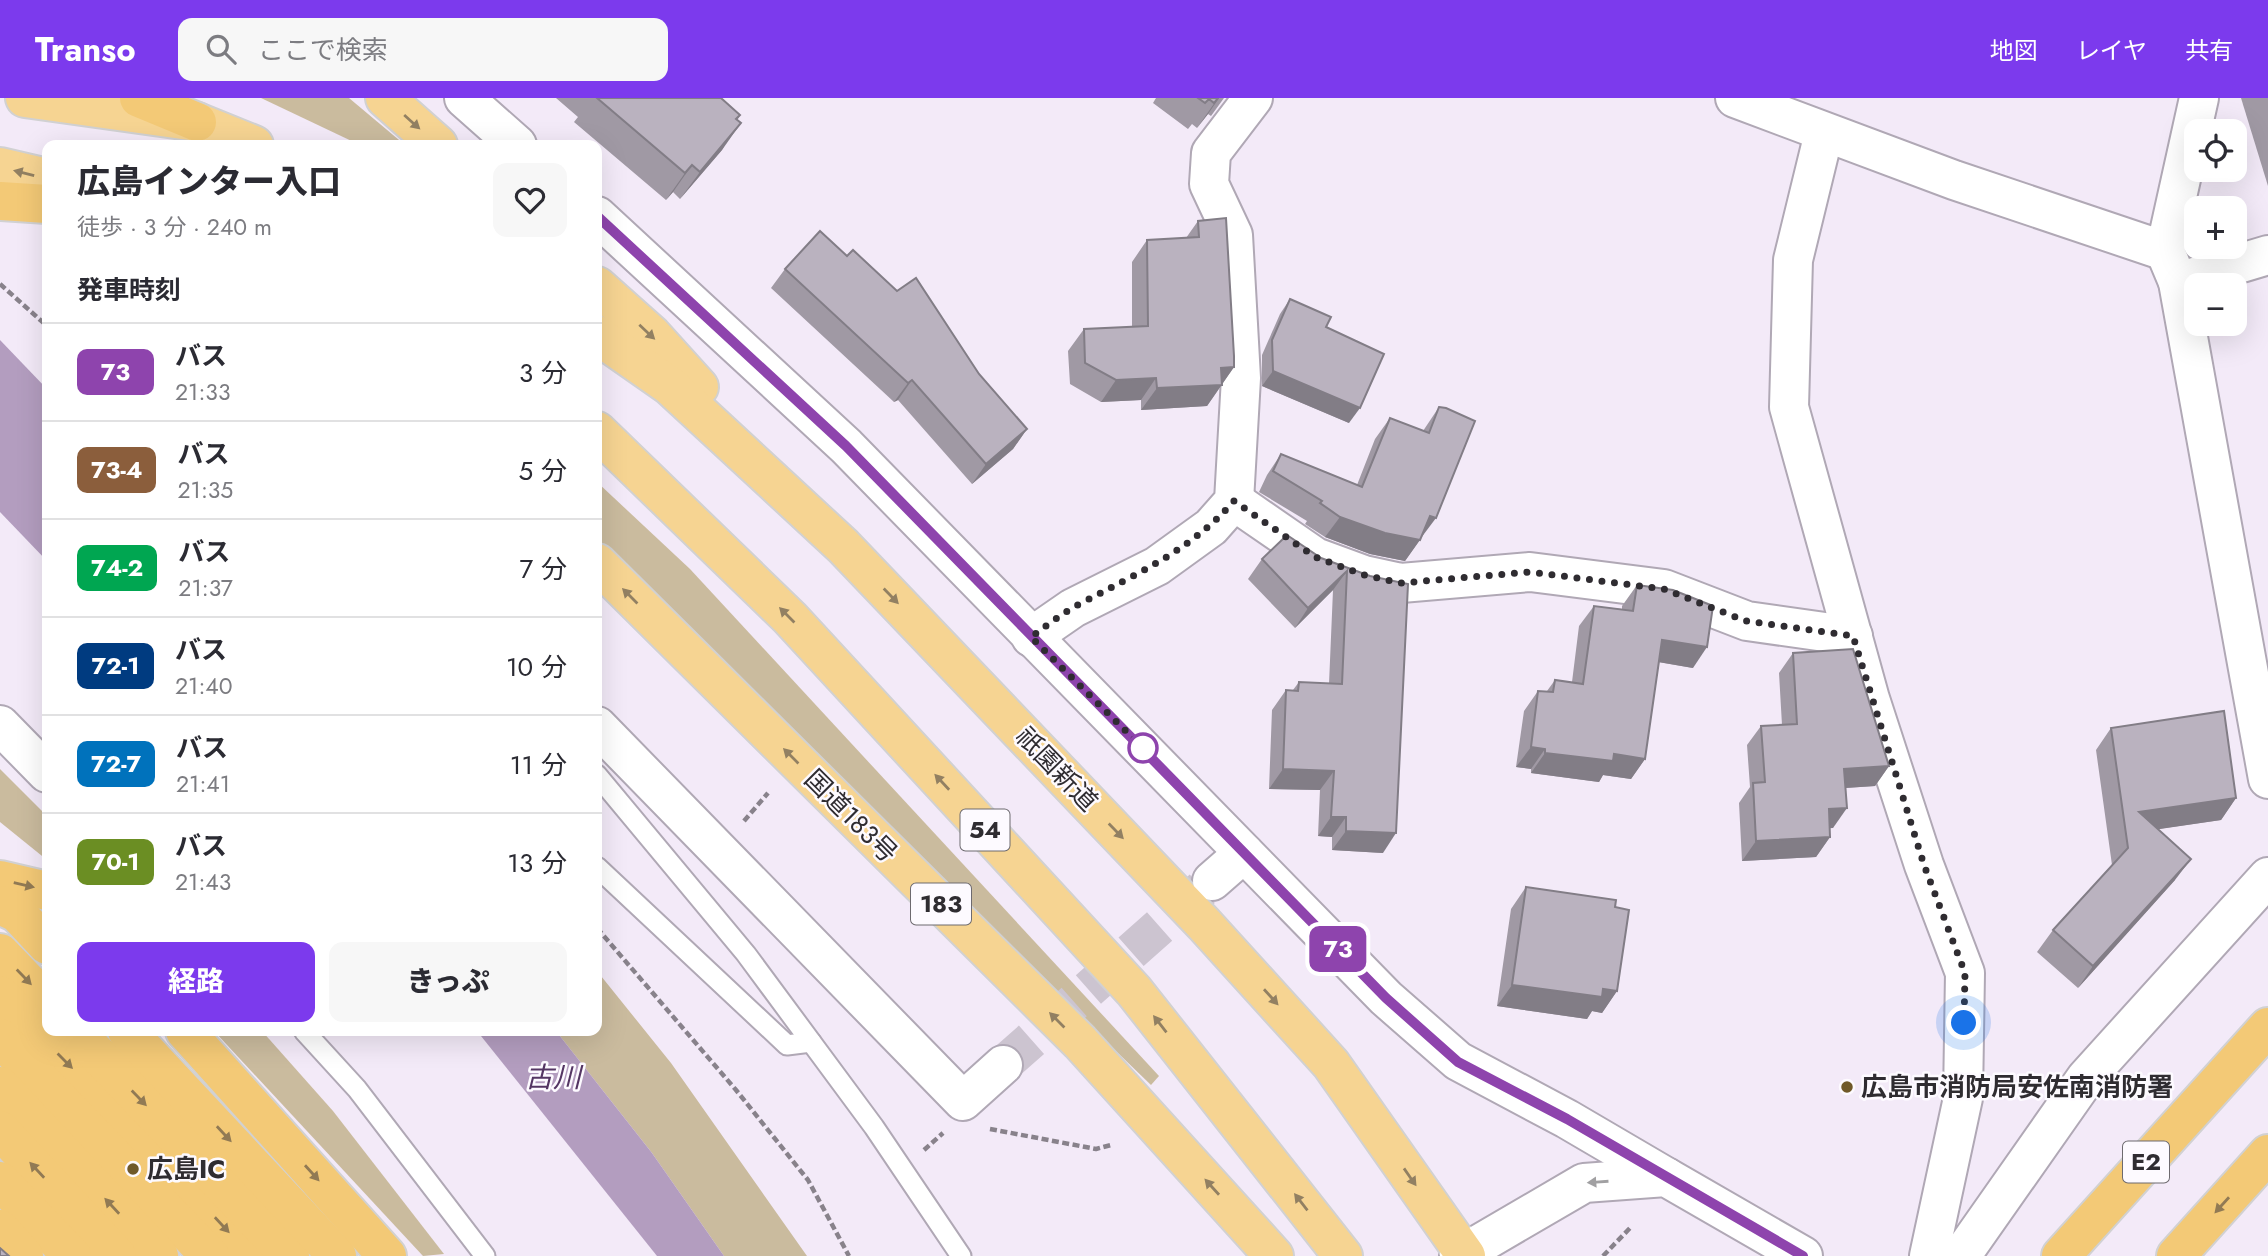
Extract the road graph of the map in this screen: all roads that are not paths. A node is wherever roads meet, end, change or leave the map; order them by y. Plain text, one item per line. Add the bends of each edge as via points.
1 (25, 98) edge
2 (139, 98) edge
3 (385, 98) edge
4 (464, 98) edge
5 (1252, 98) edge
6 (1735, 98) edge
7 (2199, 98) edge
8 (197, 122) junction
9 (1824, 133) junction
10 (242, 140) edge
11 (432, 140) edge
12 (511, 140) edge
13 (0, 167) edge
14 (28, 196) edge
15 (602, 221) edge
16 (2268, 255) edge
17 (2171, 266) junction
18 (602, 290) edge
19 (602, 338) edge
20 (602, 436) edge
21 (1234, 501) junction
22 (844, 546) junction
23 (602, 568) edge
24 (1853, 636) junction
25 (1031, 637) junction
26 (0, 725) edge
27 (602, 731) edge
28 (42, 768) edge
29 (2268, 779) edge
30 (602, 781) edge
31 (1244, 853) junction
32 (602, 872) edge
33 (2268, 877) edge
34 (0, 880) edge
35 (1212, 881) tunnel mouth
36 (42, 890) edge
37 (0, 905) edge
38 (42, 940) edge
39 (0, 953) edge
40 (0, 995) edge
41 (42, 997) edge
42 (2268, 1027) edge
43 (80, 1036) edge
44 (132, 1036) edge
45 (189, 1036) edge
46 (309, 1036) edge
47 (0, 1038) edge
48 (811, 1042) junction
49 (1003, 1065) tunnel mouth
50 (2231, 1068) junction
51 (0, 1086) edge
52 (0, 1130) edge
53 (2268, 1154) edge
54 (1666, 1177) junction
55 (0, 1181) edge
56 (0, 1229) edge
57 (1463, 1255) edge
58 (24, 1256) edge
59 (72, 1256) edge
60 (117, 1256) edge
61 (159, 1256) edge
62 (210, 1256) edge
63 (251, 1256) edge
64 (290, 1256) edge
65 (337, 1256) edge
66 (387, 1256) edge
67 (485, 1256) edge
68 (961, 1256) edge
69 (1274, 1256) edge
70 (1343, 1256) edge
71 (1803, 1256) edge
72 (1929, 1256) edge
73 (1961, 1256) edge
74 (2039, 1256) edge
75 (2061, 1256) edge
76 (2176, 1256) edge

1 - 8 highway
2 - 8 highway
3 -> 11 highway
4 - 12 street
5 - 21 street via 1211,153 1209,184 1233,235 1241,378
6 - 9 street
7 - 17 street
8 - 10 highway
9 - 17 street
9 - 24 street via 1794,260 1789,407
14 -> 13 highway
15 - 25 street via 846,446
16 - 17 street
17 - 29 street
18 -> 22 highway via 652,335
19 - 22 highway, 祇園新道 via 670,386
70 -> 20 highway, 54 via 1134,991 790,618
21 - 24 street via 1315,557 1364,575 1401,583 1530,572 1664,589 1746,621
21 - 25 street via 1211,527 1157,566 1073,608
22 -> 57 highway, 祇園新道 via 1331,1064
69 -> 23 highway, 国道183号 / 183 via 1080,1042
24 - 72 street via 1924,865 1965,973 1963,1098
25 - 31 street
26 - 28 street
27 - 49 street via 962,1101
30 - 48 lane via 746,954
31 - 35 street
31 - 54 street via 1386,998 1458,1062
32 - 48 lane via 788,1045
33 - 73 street via 2085,1078
34 -> 36 highway
37 - 38 highway via 17,913
39 -> 41 highway
40 -> 63 highway
42 - 50 highway, E2
43 -> 64 highway
44 -> 65 highway
45 -> 66 highway
46 - 67 lane via 357,1089
47 - 62 highway
48 - 68 lane
50 - 74 highway
50 - 75 highway, E2
61 -> 51 highway
60 -> 52 highway
53 -> 76 highway
54 -> 57 street via 1584,1183
54 - 71 street
55 - 59 highway
56 - 58 highway

